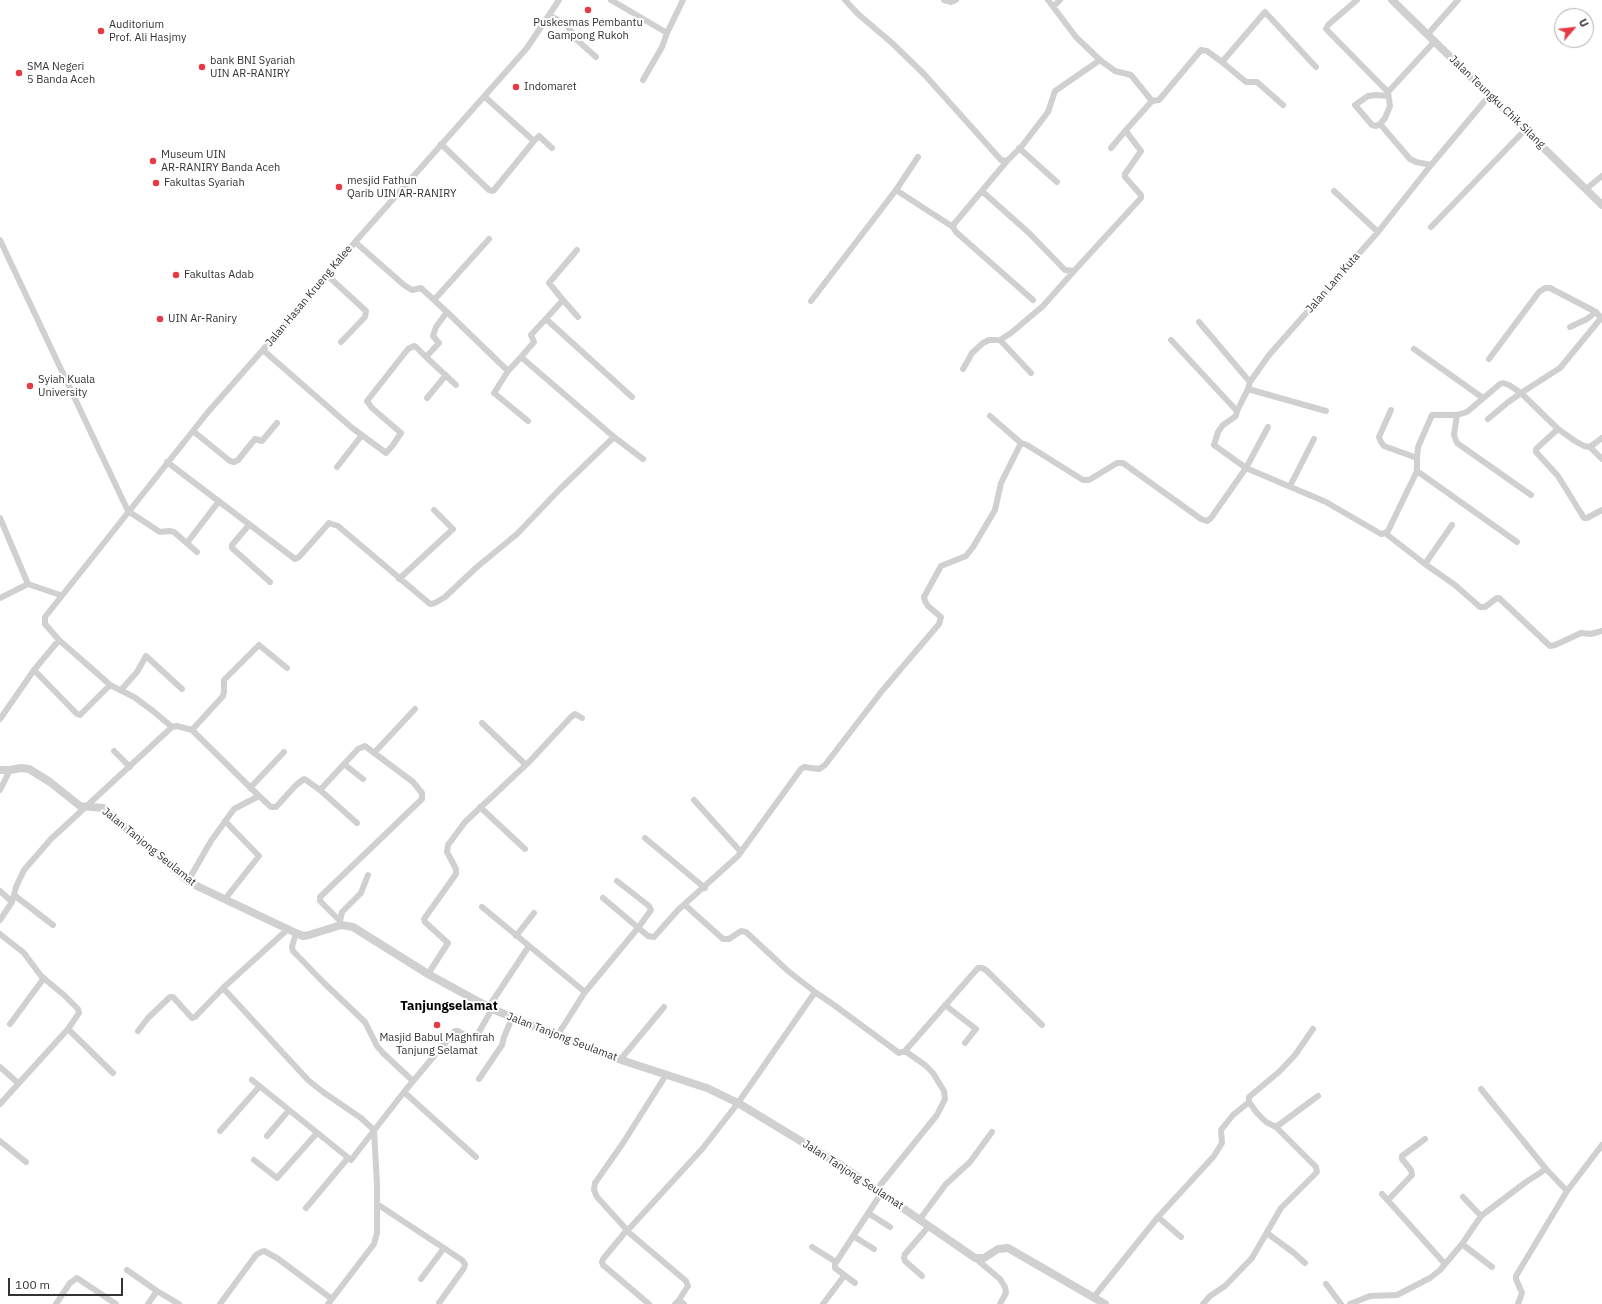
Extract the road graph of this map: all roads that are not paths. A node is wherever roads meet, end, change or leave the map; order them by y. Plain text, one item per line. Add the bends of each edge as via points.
1 (559, 0) edge
2 (611, 0) edge
3 (683, 0) edge
4 (845, 0) edge
5 (944, 0) edge
6 (956, 0) edge
7 (1048, 0) edge
8 (1060, 0) edge
9 (1357, 0) edge
10 (1392, 0) edge
11 (1458, 0) edge
12 (1054, 6) junction
13 (550, 16) junction
14 (667, 33) junction
15 (1427, 35) junction
16 (1434, 42) junction
17 (596, 57) dead end
18 (1100, 60) junction
19 (1222, 62) junction
20 (1316, 67) dead end
21 (643, 80) dead end
22 (1388, 94) junction
23 (1489, 96) junction
24 (485, 97) junction
25 (1152, 101) junction
26 (1283, 105) dead end
27 (1380, 124) junction
28 (1126, 130) junction
29 (1525, 130) junction
30 (534, 141) junction
31 (441, 144) junction
32 (552, 148) dead end
33 (1019, 148) junction
34 (1111, 148) dead end
35 (918, 157) dead end
36 (1008, 161) junction
37 (1431, 165) junction
38 (1602, 176) edge
39 (1057, 182) dead end
40 (1586, 189) junction
41 (896, 190) junction
42 (1334, 191) dead end
43 (983, 192) junction
44 (1602, 205) edge
45 (954, 227) junction
46 (1431, 228) dead end
47 (1378, 232) junction
48 (490, 239) dead end
49 (0, 240) edge
50 (355, 242) junction
51 (578, 250) dead end
52 (1074, 271) junction
53 (328, 276) junction
54 (434, 300) junction
55 (562, 300) junction
56 (1033, 300) dead end
57 (811, 301) dead end
58 (448, 312) junction
59 (1596, 312) junction
60 (578, 317) dead end
61 (1602, 317) edge
62 (546, 319) junction
63 (1199, 322) dead end
64 (1570, 327) dead end
65 (1000, 340) junction
66 (1171, 340) dead end
67 (341, 342) dead end
68 (1414, 349) dead end
69 (263, 350) junction
70 (426, 357) junction
71 (521, 357) junction
72 (1489, 359) dead end
73 (963, 369) dead end
74 (508, 371) junction
75 (1031, 373) dead end
76 (446, 375) junction
77 (1250, 382) junction
78 (456, 385) dead end
79 (1248, 389) junction
80 (1521, 393) junction
81 (632, 397) dead end
82 (426, 398) dead end
83 (1483, 398) junction
84 (1390, 410) dead end
85 (1237, 411) junction
86 (1326, 411) dead end
87 (990, 416) dead end
88 (1457, 416) junction
89 (1488, 419) dead end
90 (528, 421) dead end
91 (277, 423) dead end
92 (1268, 427) dead end
93 (1558, 429) junction
94 (193, 431) junction
95 (362, 435) junction
96 (614, 437) junction
97 (1314, 438) dead end
98 (1602, 438) edge
99 (1021, 443) junction
100 (1590, 447) junction
101 (1417, 458) junction
102 (643, 459) dead end
103 (1602, 459) edge
104 (168, 462) junction
105 (337, 467) dead end
106 (1246, 468) junction
107 (1417, 471) junction
108 (1290, 486) junction
109 (1531, 495) dead end
110 (219, 501) junction
111 (434, 510) dead end
112 (1602, 510) edge
113 (128, 511) junction
114 (0, 518) edge
115 (249, 525) junction
116 (1452, 525) dead end
117 (1385, 533) junction
118 (1517, 542) dead end
119 (187, 543) junction
120 (197, 552) dead end
121 (1425, 564) junction
122 (400, 579) junction
123 (270, 582) dead end
124 (28, 584) junction
125 (60, 595) junction
126 (0, 598) edge
127 (1602, 631) edge
128 (59, 640) junction
129 (286, 668) dead end
130 (34, 670) junction
131 (110, 685) junction
132 (182, 689) dead end
133 (121, 690) junction
134 (415, 709) dead end
135 (582, 718) dead end
136 (0, 719) edge
137 (482, 723) dead end
138 (172, 727) junction
139 (192, 730) junction
140 (114, 751) dead end
141 (284, 752) dead end
142 (374, 753) junction
143 (344, 764) junction
144 (526, 765) junction
145 (130, 767) junction
146 (0, 770) edge
147 (10, 770) junction
148 (362, 779) dead end
149 (250, 788) junction
150 (0, 790) edge
151 (320, 790) junction
152 (259, 796) junction
153 (694, 800) dead end
154 (87, 806) junction
155 (480, 807) junction
156 (225, 821) junction
157 (357, 823) dead end
158 (645, 838) dead end
159 (525, 849) dead end
160 (741, 852) junction
161 (368, 875) dead end
162 (188, 880) junction
163 (617, 881) dead end
164 (705, 888) junction
165 (0, 891) edge
166 (14, 895) junction
167 (603, 898) dead end
168 (225, 900) junction
169 (12, 902) junction
170 (685, 905) junction
171 (482, 907) dead end
172 (534, 913) dead end
173 (0, 920) edge
174 (340, 923) junction
175 (53, 925) dead end
176 (638, 928) junction
177 (288, 930) junction
178 (296, 933) junction
179 (0, 934) edge
180 (516, 936) junction
181 (529, 946) junction
182 (428, 974) junction
183 (44, 978) junction
184 (223, 988) junction
185 (585, 992) junction
186 (815, 992) junction
187 (945, 1005) junction
188 (664, 1007) dead end
189 (490, 1009) junction
190 (512, 1018) junction
191 (10, 1024) dead end
192 (1042, 1025) dead end
193 (68, 1029) junction
194 (1313, 1029) dead end
195 (138, 1031) dead end
196 (557, 1036) junction
197 (965, 1042) dead end
198 (905, 1051) junction
199 (620, 1060) junction
200 (0, 1067) edge
201 (112, 1073) dead end
202 (666, 1075) junction
203 (479, 1079) dead end
204 (252, 1080) dead end
205 (413, 1081) junction
206 (18, 1083) junction
207 (259, 1086) junction
208 (1481, 1088) dead end
209 (404, 1092) junction
210 (1318, 1096) dead end
211 (1249, 1102) junction
212 (738, 1103) junction
213 (0, 1104) edge
214 (289, 1110) junction
215 (1276, 1127) junction
216 (374, 1130) junction
217 (220, 1131) dead end
218 (992, 1132) dead end
219 (317, 1133) junction
220 (267, 1136) dead end
221 (1426, 1139) dead end
222 (0, 1141) edge
223 (1602, 1145) edge
224 (476, 1157) dead end
225 (348, 1158) junction
226 (254, 1160) dead end
227 (26, 1162) dead end
228 (1546, 1169) junction
229 (879, 1191) junction
230 (1567, 1191) junction
231 (1382, 1194) dead end
232 (1463, 1197) dead end
233 (1388, 1200) junction
234 (377, 1204) junction
235 (306, 1208) dead end
236 (868, 1213) junction
237 (1481, 1216) junction
238 (1158, 1217) junction
239 (920, 1220) junction
240 (929, 1226) junction
241 (890, 1227) dead end
242 (627, 1231) junction
243 (1267, 1233) junction
244 (853, 1236) junction
245 (1181, 1236) dead end
246 (1462, 1244) junction
247 (812, 1247) dead end
248 (444, 1248) junction
249 (874, 1249) dead end
250 (975, 1258) junction
251 (836, 1262) junction
252 (1305, 1263) dead end
253 (1445, 1264) junction
254 (1492, 1267) dead end
255 (127, 1270) dead end
256 (844, 1276) junction
257 (922, 1276) dead end
258 (421, 1279) dead end
259 (855, 1283) dead end
260 (1326, 1284) dead end
261 (157, 1291) junction
262 (1093, 1298) junction
263 (330, 1302) edge
264 (439, 1303) edge
265 (679, 1303) edge
266 (56, 1304) edge
267 (116, 1304) edge
268 (148, 1304) edge
269 (179, 1304) edge
270 (220, 1304) edge
271 (650, 1304) edge
272 (823, 1304) edge
273 (1000, 1304) edge
274 (1105, 1304) edge
275 (1203, 1304) edge
276 (1341, 1304) edge
277 (1350, 1304) edge
278 (1518, 1304) edge

1 - 13 street, Jalan Hasan Krueng Kalee
2 - 14 street
3 - 14 street
4 - 36 street via 924,74 1001,160
5 - 6 street
7 - 12 street
8 - 12 street
9 - 22 street via 1329,24 1326,30
10 - 15 street, Jalan Teungku Chik Silang
11 - 15 street
12 - 18 street via 1076,37
13 - 17 street via 566,24 577,40
13 - 24 street, Jalan Hasan Krueng Kalee via 527,48
14 - 21 street
15 - 16 street, Jalan Teungku Chik Silang
16 - 22 street
16 - 23 street, Jalan Teungku Chik Silang
18 - 25 street via 1115,71 1131,76
18 - 33 street via 1055,91 1048,112
19 - 20 street via 1265,12
19 - 25 street via 1207,51 1201,50 1159,100
19 - 26 street via 1246,82 1257,82
22 - 27 street via 1390,106
22 - 27 street via 1368,96 1355,105 1372,125
23 - 29 street, Jalan Teungku Chik Silang
23 - 37 street, Jalan Lam Kuta
24 - 30 street
24 - 31 street, Jalan Hasan Krueng Kalee
25 - 28 street
27 - 37 street via 1410,159
28 - 34 street
28 - 52 street via 1141,151 1125,177 1141,198
29 - 40 street, Jalan Teungku Chik Silang
29 - 46 street
30 - 31 street via 492,191
30 - 32 street via 539,136
31 - 50 street, Jalan Hasan Krueng Kalee
33 - 36 street
33 - 39 street
35 - 41 street
36 - 43 street
37 - 47 street, Jalan Lam Kuta
38 - 40 street
40 - 44 street, Jalan Teungku Chik Silang
41 - 45 street
41 - 57 street
42 - 47 street
43 - 45 street
43 - 52 street via 1065,270
45 - 56 street via 956,232
47 - 77 street, Jalan Lam Kuta via 1269,355
48 - 54 street
49 - 113 street
50 - 53 street, Jalan Hasan Krueng Kalee
50 - 54 street via 404,286 412,290 421,288
51 - 55 street via 549,283
52 - 65 street via 1043,306
53 - 67 street via 366,311 365,318
53 - 69 street, Jalan Hasan Krueng Kalee
54 - 58 street
55 - 60 street
55 - 62 street
58 - 70 street via 436,327 433,336 440,343
58 - 74 street
59 - 61 street
59 - 64 street via 1587,320
59 - 72 street via 1550,288 1545,288 1539,292
61 - 80 street via 1560,368
62 - 71 street via 531,335 534,342
62 - 81 street
63 - 77 street
65 - 73 street via 983,343 972,353
65 - 75 street
66 - 85 street
68 - 83 street
69 - 94 street, Jalan Hasan Krueng Kalee
69 - 95 street
70 - 76 street
70 - 95 street via 414,346 408,349 367,401 402,434 393,445 386,453
71 - 74 street
71 - 96 street
74 - 90 street via 494,392
76 - 78 street
76 - 82 street
77 - 79 street, Jalan Lam Kuta
79 - 85 street, Jalan Lam Kuta
79 - 86 street
80 - 83 street via 1503,383
80 - 89 street
80 - 93 street
83 - 88 street via 1467,412
84 - 101 street via 1379,437 1381,442 1384,446
85 - 106 street, Jalan Lam Kuta via 1218,432 1214,445
87 - 99 street
88 - 101 street via 1432,415 1418,447
88 - 109 street via 1454,435 1457,443
91 - 94 street via 262,441 255,439 234,462
92 - 106 street
93 - 100 street via 1575,441
93 - 112 street via 1536,449 1536,452 1558,476 1584,518
94 - 104 street, Jalan Hasan Krueng Kalee
95 - 105 street
96 - 102 street
96 - 122 street via 517,534 435,603 430,604
97 - 108 street
98 - 100 street
99 - 106 street via 1086,481 1117,463 1123,463 1207,521
99 - 160 street via 1001,483 994,510 973,547 966,556 941,566 924,597 928,606 941,617 939,624 882,691 825,765 819,769 801,769
100 - 103 street
101 - 107 street
104 - 110 street
104 - 113 street, Jalan Hasan Krueng Kalee
106 - 108 street
107 - 117 street
107 - 118 street
108 - 117 street via 1326,502 1382,534
110 - 115 street
110 - 119 street
111 - 122 street via 453,529
113 - 119 street via 160,532 174,532
113 - 125 street, Jalan Hasan Krueng Kalee
114 - 124 street
115 - 122 street via 295,559 329,522 338,526
115 - 123 street via 232,548
116 - 121 street
117 - 121 street
119 - 120 street
121 - 127 street via 1480,607 1485,607 1499,598 1550,646 1580,633
124 - 125 street
124 - 126 street
125 - 128 street, Jalan Hasan Krueng Kalee via 44,617 45,624
128 - 130 street
128 - 131 street
129 - 139 street via 259,645 224,680 223,696
130 - 131 street via 80,715
130 - 136 street
131 - 133 street
132 - 133 street via 146,656 137,672
133 - 138 street
134 - 142 street
135 - 144 street via 575,714
137 - 144 street
138 - 139 street
138 - 145 street
139 - 149 street
140 - 145 street
141 - 149 street
142 - 143 street via 365,746 361,747
142 - 174 street via 413,782 421,791 422,799 320,897 320,901
143 - 148 street
143 - 151 street
144 - 155 street
145 - 154 street
146 - 147 street, Jalan Tanjong Seulamat
147 - 150 street
147 - 154 street, Jalan Tanjong Seulamat via 30,770 80,806
149 - 152 street
151 - 152 street via 304,780 276,808
151 - 157 street
152 - 156 street via 234,809
153 - 160 street
154 - 162 street, Jalan Tanjong Seulamat via 107,810
154 - 166 street via 38,852 20,876
155 - 159 street
155 - 182 street via 448,845 447,852 456,874 425,917 425,922 448,943
156 - 162 street
156 - 168 street via 259,856
158 - 164 street
160 - 164 street
161 - 174 street via 361,893 342,912
162 - 168 street, Jalan Tanjong Seulamat
163 - 176 street via 650,908 650,912
164 - 170 street
165 - 169 street
166 - 169 street
166 - 175 street
167 - 176 street
168 - 177 street, Jalan Tanjong Seulamat
169 - 173 street
170 - 176 street via 654,936 648,936
170 - 186 street via 723,939 729,939 743,930 788,972
171 - 180 street
172 - 180 street
174 - 178 street, Jalan Tanjong Seulamat via 309,935
174 - 182 street, Jalan Tanjong Seulamat via 358,928
176 - 185 street
177 - 178 street, Jalan Tanjong Seulamat
177 - 184 street
178 - 205 street via 293,951 365,1022 377,1046
179 - 183 street via 24,953
180 - 181 street
181 - 185 street
181 - 189 street
182 - 189 street, Jalan Tanjong Seulamat
183 - 191 street
183 - 193 street via 78,1009 79,1013
184 - 195 street via 192,1018 173,997 168,998
184 - 216 street via 308,1080
185 - 196 street
186 - 198 street via 897,1052
186 - 212 street
187 - 192 street via 978,968 982,968
187 - 197 street via 976,1029
187 - 198 street
188 - 199 street
189 - 190 street, Jalan Tanjong Seulamat
189 - 205 street via 475,1039 455,1031
190 - 196 street, Jalan Tanjong Seulamat
190 - 203 street via 502,1045
193 - 201 street
193 - 206 street
194 - 211 street via 1295,1055 1249,1097
196 - 199 street, Jalan Tanjong Seulamat
198 - 229 street via 932,1073 944,1091 945,1099 937,1115
199 - 202 street, Jalan Tanjong Seulamat
200 - 206 street
202 - 212 street, Jalan Tanjong Seulamat via 707,1088
202 - 242 street via 594,1188 596,1197 627,1227
204 - 207 street
205 - 209 street
206 - 213 street
207 - 214 street
207 - 217 street
208 - 228 street
209 - 216 street
209 - 224 street
210 - 215 street
211 - 215 street via 1266,1122
211 - 238 street via 1233,1115 1221,1130 1222,1143 1214,1156
212 - 229 street, Jalan Tanjong Seulamat
212 - 242 street via 703,1148
214 - 219 street
214 - 220 street
215 - 243 street via 1316,1167 1317,1172 1280,1208
216 - 225 street via 352,1160
216 - 234 street
218 - 239 street via 970,1162 946,1184
219 - 225 street
219 - 226 street via 277,1178
221 - 233 street via 1402,1156 1412,1175
222 - 227 street
223 - 230 street
225 - 235 street
228 - 230 street
228 - 237 street
229 - 236 street
229 - 239 street, Jalan Tanjong Seulamat
230 - 278 street via 1516,1276 1522,1293
231 - 233 street
232 - 237 street
233 - 253 street
234 - 248 street
234 - 263 street via 377,1233 374,1244
236 - 241 street
236 - 244 street
237 - 246 street
238 - 245 street
238 - 262 street
239 - 240 street, Jalan Tanjong Seulamat
240 - 250 street, Jalan Tanjong Seulamat
240 - 257 street via 904,1258
242 - 265 street via 686,1281 688,1286
242 - 271 street via 602,1262
243 - 252 street
243 - 275 street via 1252,1258
244 - 249 street
244 - 251 street
246 - 253 street
246 - 254 street
247 - 251 street
248 - 258 street
248 - 264 street via 465,1264
250 - 262 street via 984,1258 1001,1248 1008,1248
250 - 273 street via 1000,1279 1005,1287 1006,1293
251 - 256 street via 834,1265
253 - 277 street via 1430,1278 1397,1295 1370,1296
255 - 261 street
256 - 259 street
256 - 272 street
260 - 276 street
261 - 268 street
261 - 269 street
262 - 274 street
263 - 270 street via 277,1258 261,1252 256,1255
266 - 267 street via 70,1283 77,1278

